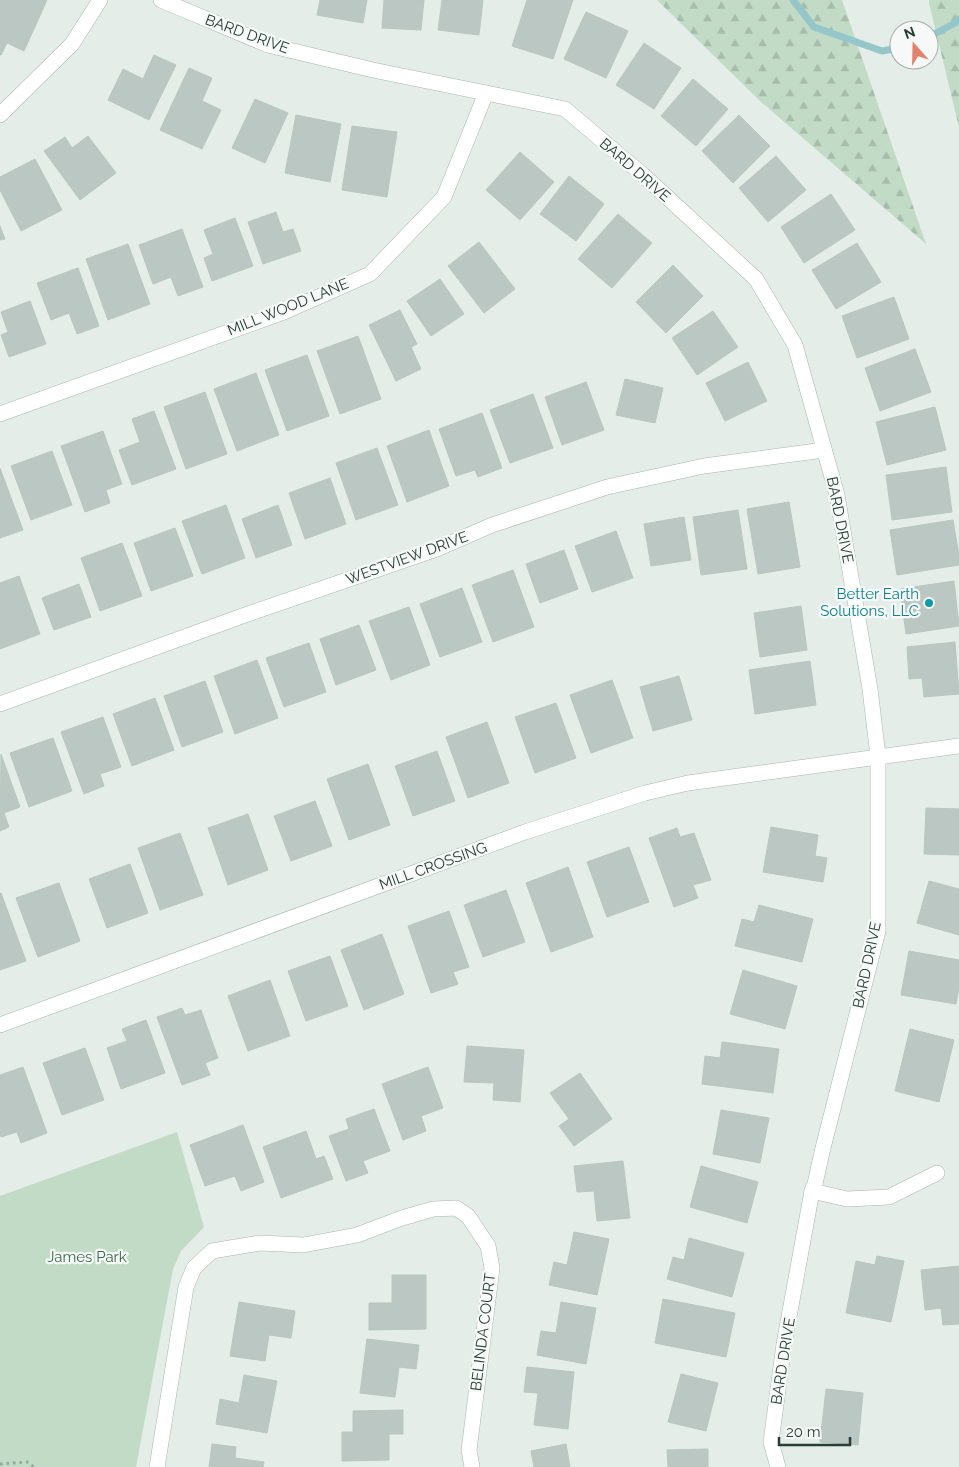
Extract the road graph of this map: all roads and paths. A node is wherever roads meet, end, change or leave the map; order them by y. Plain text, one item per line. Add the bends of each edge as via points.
1 (100, 0) edge
2 (161, 0) edge
3 (486, 93) junction
4 (0, 115) edge
5 (0, 414) edge
6 (824, 450) junction
7 (0, 704) edge
8 (959, 746) edge
9 (878, 756) junction
10 (0, 1025) edge
11 (937, 1173) dead end
12 (812, 1191) junction
13 (0, 1464) edge
14 (34, 1467) edge
15 (157, 1467) edge
16 (472, 1467) edge
17 (778, 1467) edge

1 - 4 street via 72,44
2 - 3 street, BARD DRIVE via 268,45
3 - 5 street, MILL WOOD LANE via 444,197 370,274 284,312
3 - 6 street, BARD DRIVE via 565,109 643,175 756,279 795,346
6 - 7 street, WESTVIEW DRIVE via 704,466 607,487
6 - 9 street, BARD DRIVE via 837,495
8 - 9 street, MILL CROSSING
9 - 10 street, MILL CROSSING via 688,783 645,793 525,832
9 - 12 street, BARD DRIVE via 878,931
11 - 12 street via 889,1197 847,1199
12 - 17 street, BARD DRIVE via 784,1344 771,1442
13 - 14 path via 27,1462
15 - 16 street, BELINDA COURT via 186,1288 194,1268 212,1251 260,1243 303,1245 357,1235 433,1209 456,1208 468,1216 488,1246 492,1268 469,1450

